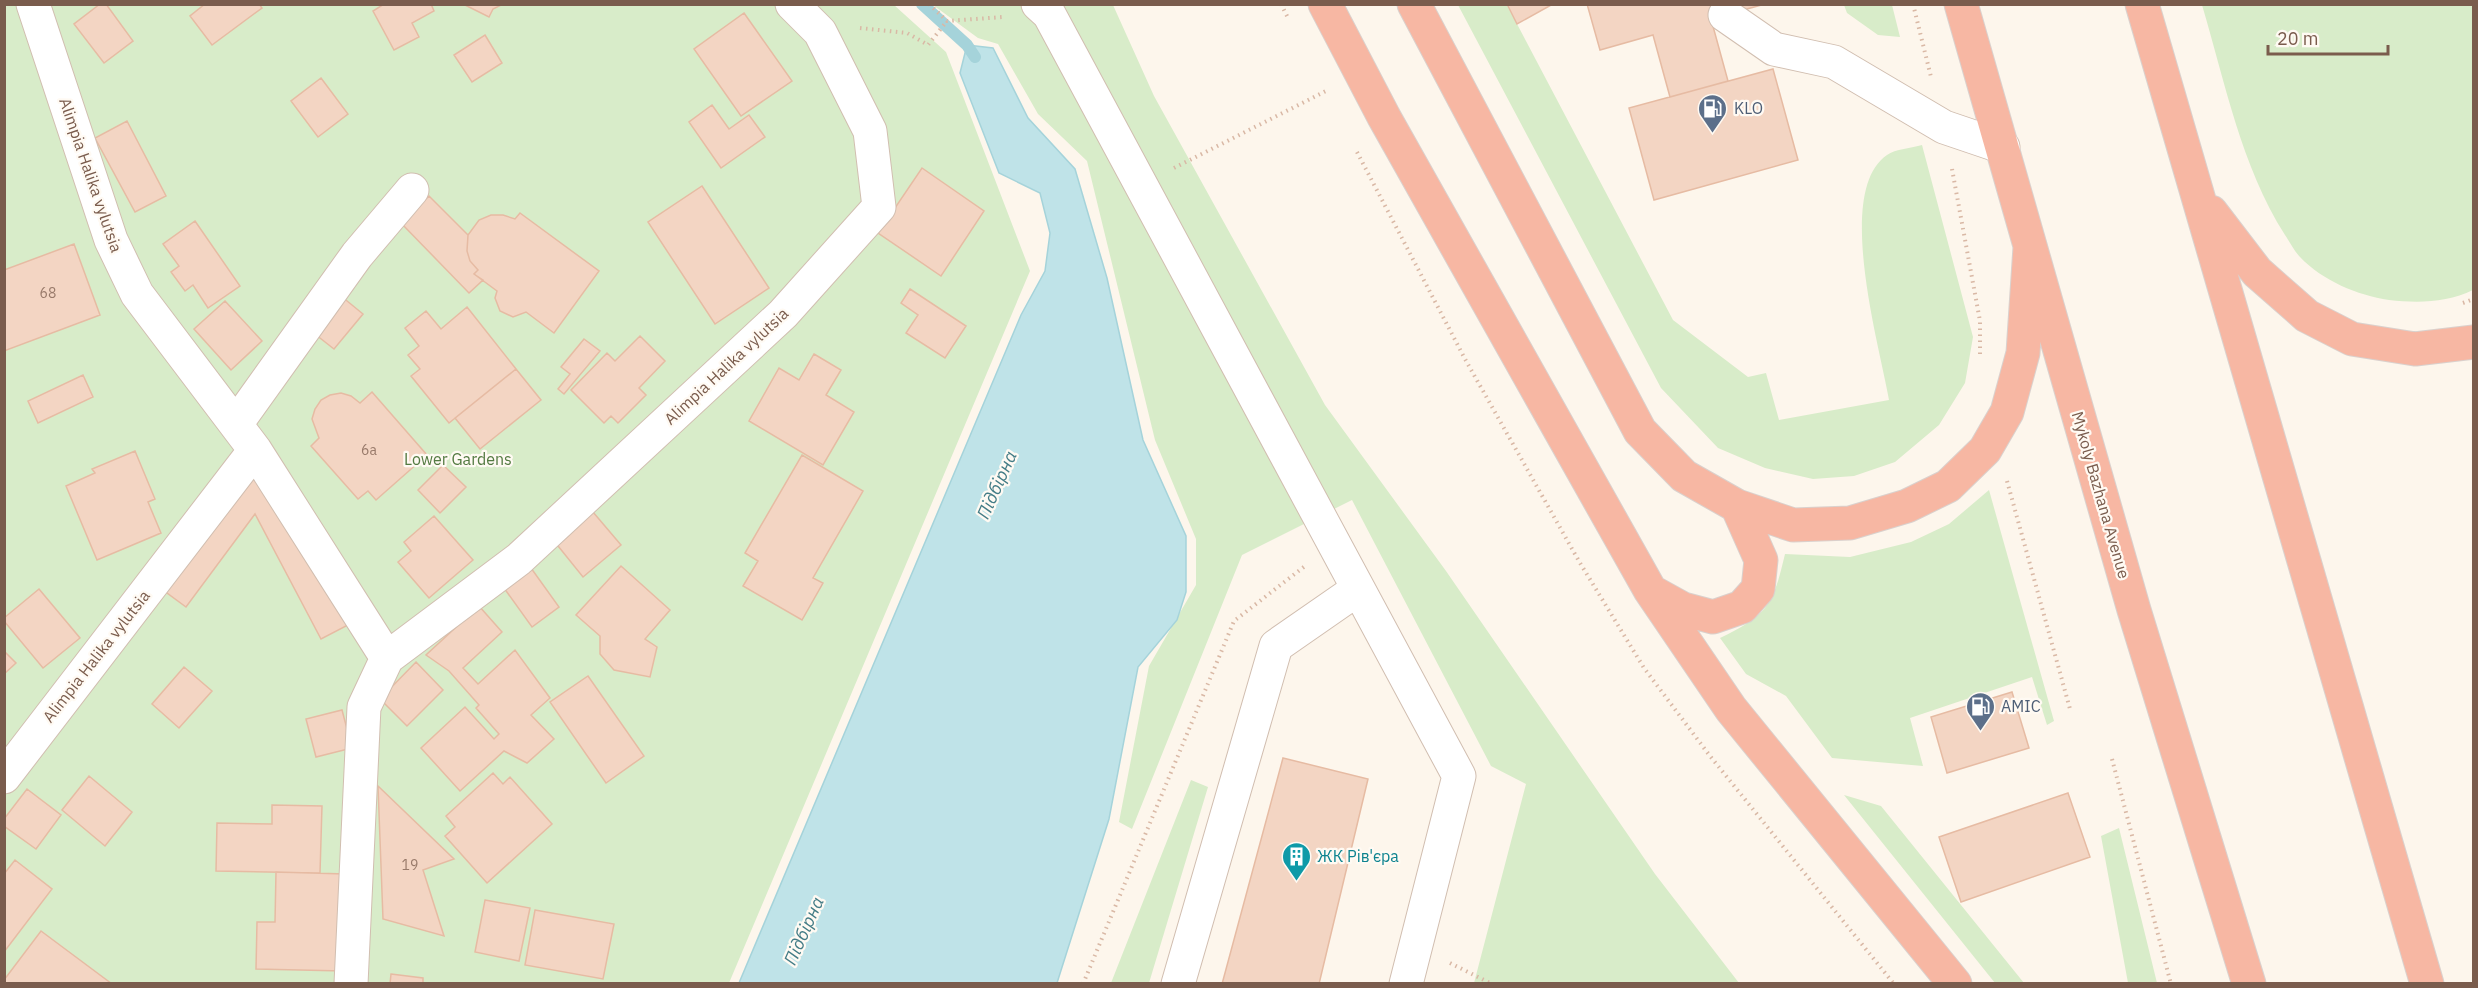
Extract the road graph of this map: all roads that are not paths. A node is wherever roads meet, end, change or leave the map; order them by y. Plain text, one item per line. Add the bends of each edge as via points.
1 (33, 4) edge
2 (792, 4) edge
3 (1325, 4) edge
4 (1414, 4) edge
5 (1961, 4) edge
6 (2142, 4) edge
7 (1043, 9) edge
8 (1725, 15) dead end
9 (2003, 147) junction
10 (412, 190) dead end
11 (2199, 196) junction
12 (2030, 247) junction
13 (2474, 342) edge
14 (236, 424) junction
15 (255, 450) junction
16 (1737, 506) junction
17 (1358, 590) junction
18 (1650, 590) junction
19 (387, 658) junction
20 (4, 777) edge
21 (351, 984) edge
22 (1178, 984) edge
23 (1406, 984) edge
24 (1955, 984) edge
25 (2249, 984) edge
26 (2427, 984) edge

1 - 14 street, Alimpia Halika vylutsia via 111,240 137,294
2 - 19 street, Alimpia Halika vylutsia via 820,32 870,131 879,207 783,314 528,551
3 - 18 highway via 1384,117
4 - 16 highway via 1640,431 1684,476
5 - 9 highway, Mykoly Bazhana Avenue
6 - 11 highway
7 - 17 street
8 - 9 street via 1774,48 1834,62 1944,127
9 - 12 highway, Mykoly Bazhana Avenue
10 - 14 street via 357,255
11 - 13 highway via 2257,272 2307,316 2352,339 2415,349
11 - 26 highway
12 - 16 highway via 2023,353 2007,412 1985,450 1948,486 1907,506 1850,523 1793,525
12 - 25 highway, Mykoly Bazhana Avenue via 2134,610
14 - 15 street, Alimpia Halika vylutsia
15 - 19 street, Alimpia Halika vylutsia
15 - 20 street, Alimpia Halika vylutsia
16 - 18 highway via 1761,560 1758,590 1742,607 1713,617 1683,609
17 - 22 street via 1276,646
17 - 23 street via 1459,776
18 - 24 highway via 1731,709
19 - 21 street, Alimpia Halika vylutsia via 364,707

